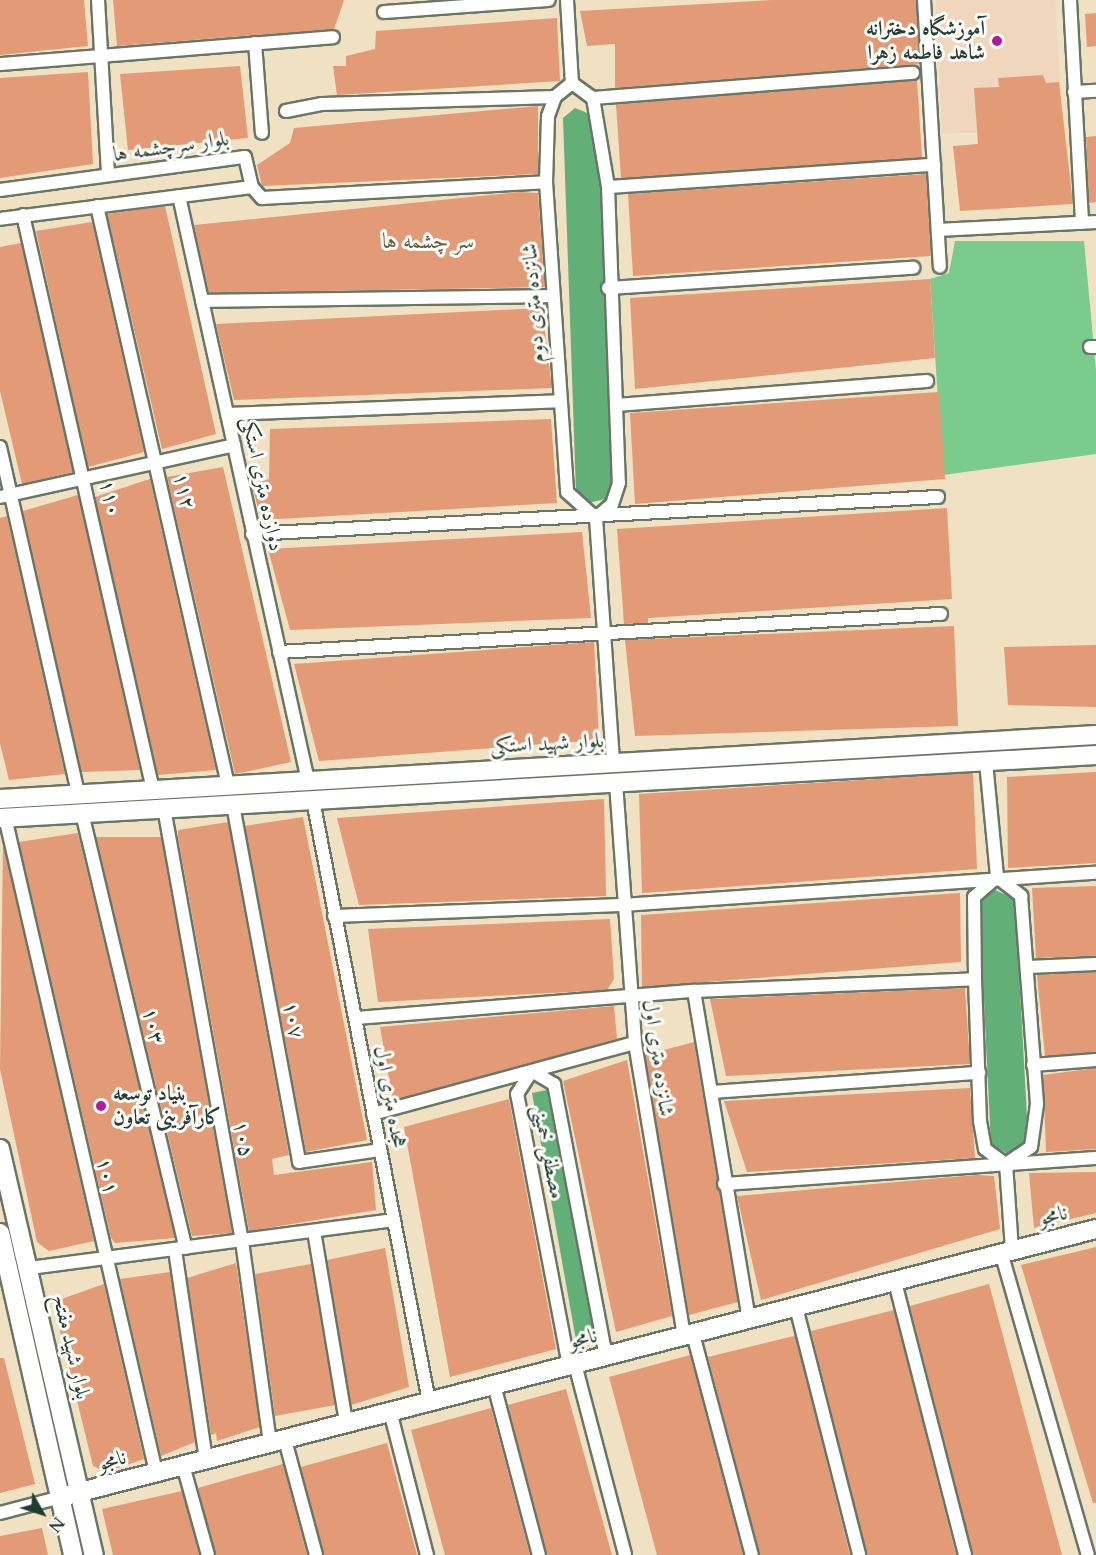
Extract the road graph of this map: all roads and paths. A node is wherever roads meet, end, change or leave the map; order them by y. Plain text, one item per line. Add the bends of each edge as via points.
1 (98, 0) edge
2 (549, 0) edge
3 (567, 0) edge
4 (924, 0) edge
5 (1070, 0) edge
6 (384, 12) dead end
7 (333, 37) dead end
8 (255, 43) junction
9 (101, 54) junction
10 (0, 64) edge
11 (913, 73) dead end
12 (572, 82) junction
13 (1096, 91) edge
14 (1074, 92) junction
15 (555, 97) junction
16 (593, 98) junction
17 (286, 111) dead end
18 (262, 133) dead end
19 (934, 165) junction
20 (108, 175) junction
21 (546, 182) junction
22 (252, 187) junction
23 (608, 187) junction
24 (0, 190) edge
25 (178, 196) junction
26 (97, 206) junction
27 (23, 215) junction
28 (0, 219) edge
29 (1096, 222) edge
30 (1082, 223) junction
31 (938, 230) junction
32 (940, 267) dead end
33 (913, 268) dead end
34 (608, 288) junction
35 (553, 296) junction
36 (202, 301) junction
37 (927, 381) dead end
38 (560, 401) junction
39 (616, 405) junction
40 (227, 414) junction
41 (234, 445) junction
42 (0, 447) edge
43 (158, 462) junction
44 (86, 478) junction
45 (5, 496) edge
46 (938, 497) dead end
47 (596, 518) junction
48 (252, 534) junction
49 (941, 614) dead end
50 (604, 632) junction
51 (279, 652) junction
52 (1096, 735) edge
53 (1096, 755) edge
54 (729, 756) junction
55 (986, 762) junction
56 (613, 763) junction
57 (730, 776) junction
58 (308, 781) junction
59 (616, 783) junction
60 (228, 786) junction
61 (153, 790) junction
62 (78, 794) junction
63 (0, 798) edge
64 (313, 800) junction
65 (233, 805) junction
66 (164, 808) junction
67 (82, 813) junction
68 (3, 818) edge
69 (1096, 873) edge
70 (996, 877) junction
71 (621, 905) junction
72 (334, 916) junction
73 (1096, 964) edge
74 (1028, 967) junction
75 (975, 979) junction
76 (694, 991) junction
77 (630, 997) junction
78 (356, 1018) junction
79 (634, 1043) junction
80 (1096, 1060) edge
81 (1034, 1065) junction
82 (532, 1071) junction
83 (979, 1073) junction
84 (711, 1092) junction
85 (373, 1114) junction
86 (0, 1149) edge
87 (380, 1150) junction
88 (1096, 1158) edge
89 (1006, 1164) junction
90 (724, 1184) junction
91 (393, 1220) junction
92 (1096, 1228) edge
93 (314, 1231) junction
94 (0, 1233) edge
95 (242, 1240) junction
96 (180, 1249) junction
97 (1007, 1250) junction
98 (106, 1258) junction
99 (30, 1268) junction
100 (5, 1273) edge
101 (895, 1282) junction
102 (796, 1307) junction
103 (749, 1319) junction
104 (689, 1335) junction
105 (606, 1356) junction
106 (572, 1365) junction
107 (494, 1385) junction
108 (429, 1402) junction
109 (390, 1411) junction
110 (346, 1423) junction
111 (277, 1442) junction
112 (206, 1460) junction
113 (183, 1465) junction
114 (156, 1473) junction
115 (81, 1492) junction
116 (61, 1497) junction
117 (0, 1513) edge
118 (73, 1555) edge
119 (94, 1555) edge
120 (208, 1555) edge
121 (316, 1555) edge
122 (427, 1555) edge
123 (539, 1555) edge
124 (625, 1555) edge
125 (752, 1555) edge
126 (859, 1555) edge
127 (965, 1555) edge
128 (1088, 1555) edge

1 - 9 street
2 - 6 street
3 - 12 street
4 - 19 street
5 - 14 street
7 - 8 street
8 - 9 street
8 - 18 street
9 - 10 street
9 - 20 street
11 - 16 street
12 - 15 street
12 - 16 street
13 - 14 street
14 - 30 street
15 - 17 street via 322,104
15 - 21 street, شانزده متری دوم via 548,116
16 - 23 street
19 - 23 street
19 - 31 street
20 - 22 street, بلوار سرچشمه ها via 245,157
20 - 24 street, بلوار سرچشمه ها
21 - 22 street via 262,198
21 - 35 street, شانزده متری دوم
22 - 25 street
23 - 34 street
25 - 26 street
25 - 36 street, دوازده متری استکی
26 - 27 street
26 - 43 street, ۱۱۲
27 - 28 street
27 - 44 street, ۱۱۰
29 - 30 street
30 - 31 street
31 - 32 street
33 - 34 street
34 - 39 street
35 - 36 street
35 - 38 street, شانزده متری دوم
36 - 40 street, دوازده متری استکی
37 - 39 street
38 - 40 street
38 - 47 street, شانزده متری دوم via 567,492
39 - 47 street via 619,483 612,504
40 - 41 street, دوازده متری استکی
41 - 43 street
41 - 48 street, دوازده متری استکی
42 - 45 street
43 - 44 street
43 - 60 street, ۱۱۲
44 - 45 street
44 - 61 street, ۱۱۰
45 - 62 street
46 - 47 street
47 - 48 street
47 - 50 street
48 - 51 street, دوازده متری استکی
49 - 50 street
50 - 51 street
50 - 56 street
51 - 58 street, دوازده متری استکی
52 - 54 main road, بلوار شهید استکی
53 - 55 main road, بلوار شهید استکی
54 - 56 main road, بلوار شهید استکی
54 - 57 main road
55 - 57 main road, بلوار شهید استکی
55 - 70 street
56 - 58 main road, بلوار شهید استکی
57 - 59 main road, بلوار شهید استکی
58 - 60 main road, بلوار شهید استکی
59 - 64 main road, بلوار شهید استکی
59 - 71 street, شانزده متری اول
60 - 61 main road, بلوار شهید استکی
61 - 62 main road, بلوار شهید استکی
62 - 63 main road, بلوار شهید استکی
64 - 65 main road, بلوار شهید استکی
64 - 72 street, هجده متری اول
65 - 66 main road, بلوار شهید استکی
65 - 87 street, ۱۰۷ via 299,1162
66 - 67 main road, بلوار شهید استکی
66 - 95 street, ۱۰۵
67 - 68 main road, بلوار شهید استکی
67 - 96 street, ۱۰۳
68 - 98 street, ۱۰۱
69 - 70 street
70 - 71 street
70 - 74 street via 1021,896
70 - 75 street via 974,897
71 - 72 street
71 - 77 street, شانزده متری اول
72 - 78 street, هجده متری اول
73 - 74 street
74 - 81 street
75 - 76 street
75 - 83 street
76 - 77 street
76 - 84 street
77 - 78 street
77 - 79 street, شانزده متری اول
78 - 85 street, هجده متری اول
79 - 82 street
79 - 104 street, شانزده متری اول
80 - 81 street
81 - 89 street via 1037,1125 1031,1148
82 - 85 street
82 - 105 street, مصطفی خمینی via 555,1084
82 - 106 street, مصطفی خمینی via 517,1094
83 - 84 street
83 - 89 street via 985,1149
84 - 90 street
85 - 87 street, هجده متری اول
86 - 99 main road, بلوار شهید مفتح
87 - 91 street, هجده متری اول
88 - 89 street
89 - 90 street
89 - 97 street
90 - 103 street
91 - 93 street
91 - 108 street, هجده متری اول
92 - 97 main road, نامجو
93 - 95 street
93 - 110 street
94 - 100 main road, بلوار شهید مفتح
95 - 96 street
95 - 111 street, ۱۰۵
96 - 98 street
96 - 112 street, ۱۰۳
97 - 101 main road, نامجو
97 - 128 street
98 - 99 street
98 - 114 street, ۱۰۱
99 - 115 main road, بلوار شهید مفتح
100 - 116 main road, بلوار شهید مفتح
101 - 102 main road, نامجو
101 - 127 street
102 - 103 main road, نامجو
102 - 126 street
103 - 104 main road, نامجو
104 - 105 main road, نامجو
104 - 125 street, شانزده متری اول
105 - 106 main road, نامجو
106 - 107 main road, نامجو
106 - 124 street, مصطفی خمینی
107 - 108 main road, نامجو
107 - 123 street
108 - 109 main road, نامجو
109 - 110 main road, نامجو
109 - 122 street
110 - 111 main road, نامجو
111 - 112 main road, نامجو
111 - 121 street, ۱۰۵
112 - 113 main road, نامجو
113 - 114 main road, نامجو
113 - 120 street
114 - 115 main road, نامجو
115 - 116 main road, نامجو
115 - 119 main road, بلوار شهید مفتح
116 - 117 street
116 - 118 main road, بلوار شهید مفتح

